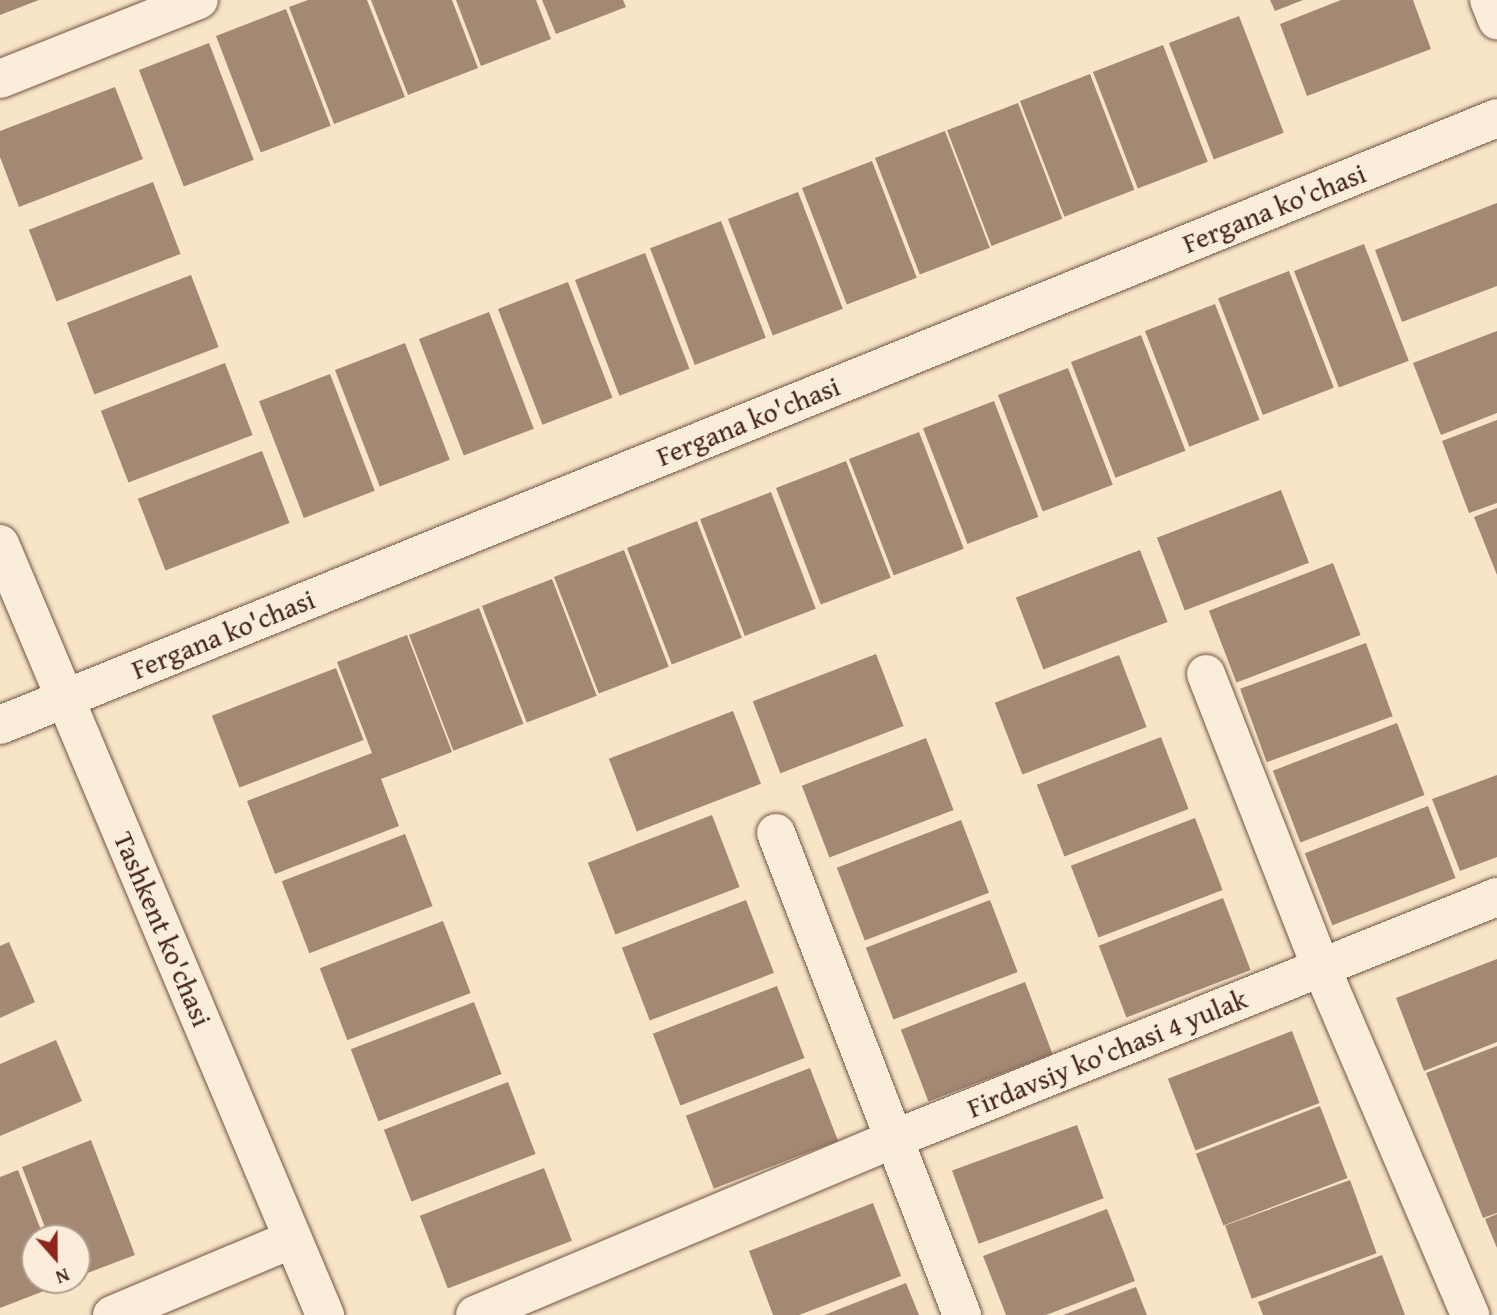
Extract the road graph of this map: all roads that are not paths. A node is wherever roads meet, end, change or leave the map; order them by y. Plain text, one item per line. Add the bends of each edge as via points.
1 (199, 0) edge
2 (1489, 0) edge
3 (1497, 20) edge
4 (0, 79) edge
5 (1497, 118) edge
6 (0, 544) edge
7 (1206, 674) dead end
8 (65, 698) junction
9 (0, 725) edge
10 (776, 832) dead end
11 (1497, 897) edge
12 (1321, 967) junction
13 (894, 1139) junction
14 (293, 1239) junction
15 (113, 1315) edge
16 (325, 1315) edge
17 (475, 1315) edge
18 (962, 1315) edge
19 (1470, 1315) edge

1 - 4 street
2 - 3 street
5 - 8 street, Fergana ko'chasi
6 - 8 street, Tashkent ko'chasi
7 - 12 street
8 - 9 street, Fergana ko'chasi
8 - 14 street, Tashkent ko'chasi
10 - 13 street
11 - 12 street, Firdavsiy ko'chasi 4 yulak
12 - 13 street, Firdavsiy ko'chasi 4 yulak
12 - 19 street
13 - 17 street, Firdavsiy ko'chasi 4 yulak
13 - 18 street
14 - 15 street
14 - 16 street, Tashkent ko'chasi

